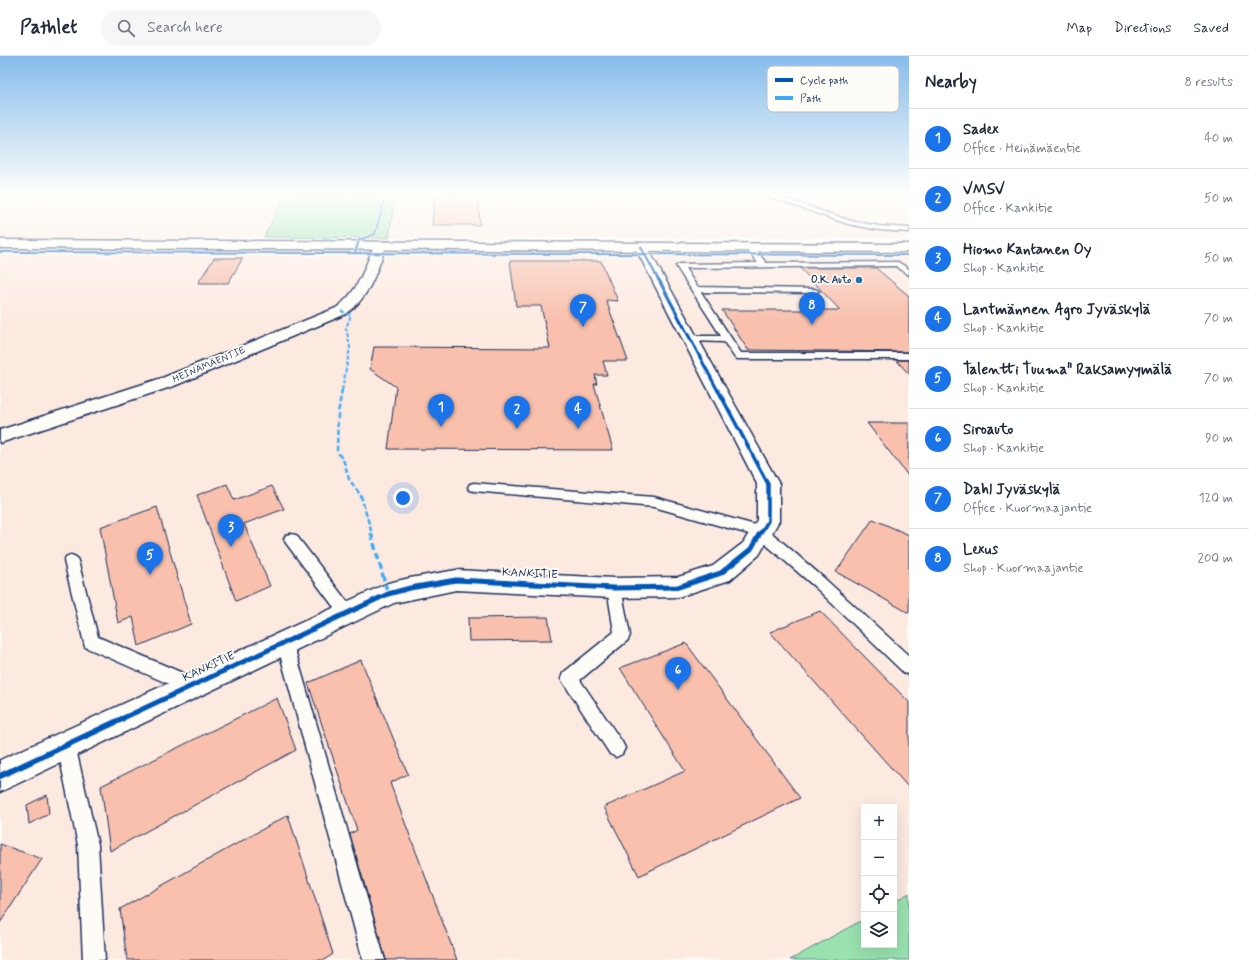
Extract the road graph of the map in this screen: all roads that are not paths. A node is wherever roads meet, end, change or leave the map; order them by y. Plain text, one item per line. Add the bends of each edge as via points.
1 (0, 244) edge
2 (380, 246) junction
3 (641, 247) junction
4 (749, 247) junction
5 (909, 248) edge
6 (764, 265) junction
7 (909, 273) edge
8 (696, 289) junction
9 (815, 291) dead end
10 (690, 339) junction
11 (728, 339) junction
12 (909, 356) edge
13 (0, 437) edge
14 (474, 487) dead end
15 (761, 532) junction
16 (290, 539) dead end
17 (71, 560) dead end
18 (614, 588) junction
19 (347, 613) junction
20 (285, 643) junction
21 (909, 667) edge
22 (193, 686) junction
23 (66, 745) junction
24 (616, 748) dead end
25 (0, 776) edge
26 (94, 960) edge
27 (374, 960) edge

1 - 2 street
2 - 3 street
2 - 13 street, HEINÄMÄENTIE via 361,294 341,311 168,382
3 - 4 street
3 - 10 street, KANKITIE
4 - 5 street
4 - 6 lane
6 - 7 lane via 898,264
6 - 8 lane via 680,266
8 - 9 lane
8 - 11 lane
10 - 11 lane
10 - 15 street, KANKITIE via 768,484 768,521
11 - 12 lane via 738,356
14 - 15 lane via 654,502
15 - 18 street, KANKITIE via 751,549 721,573 678,587
15 - 21 lane via 820,583
16 - 19 lane
17 - 22 lane via 91,642
18 - 19 street, KANKITIE via 456,580 388,594
18 - 24 lane via 622,635 569,679
19 - 20 street, KANKITIE
20 - 22 street, KANKITIE
20 - 27 lane
22 - 23 street, KANKITIE
23 - 25 street, KANKITIE
23 - 26 lane via 88,845

